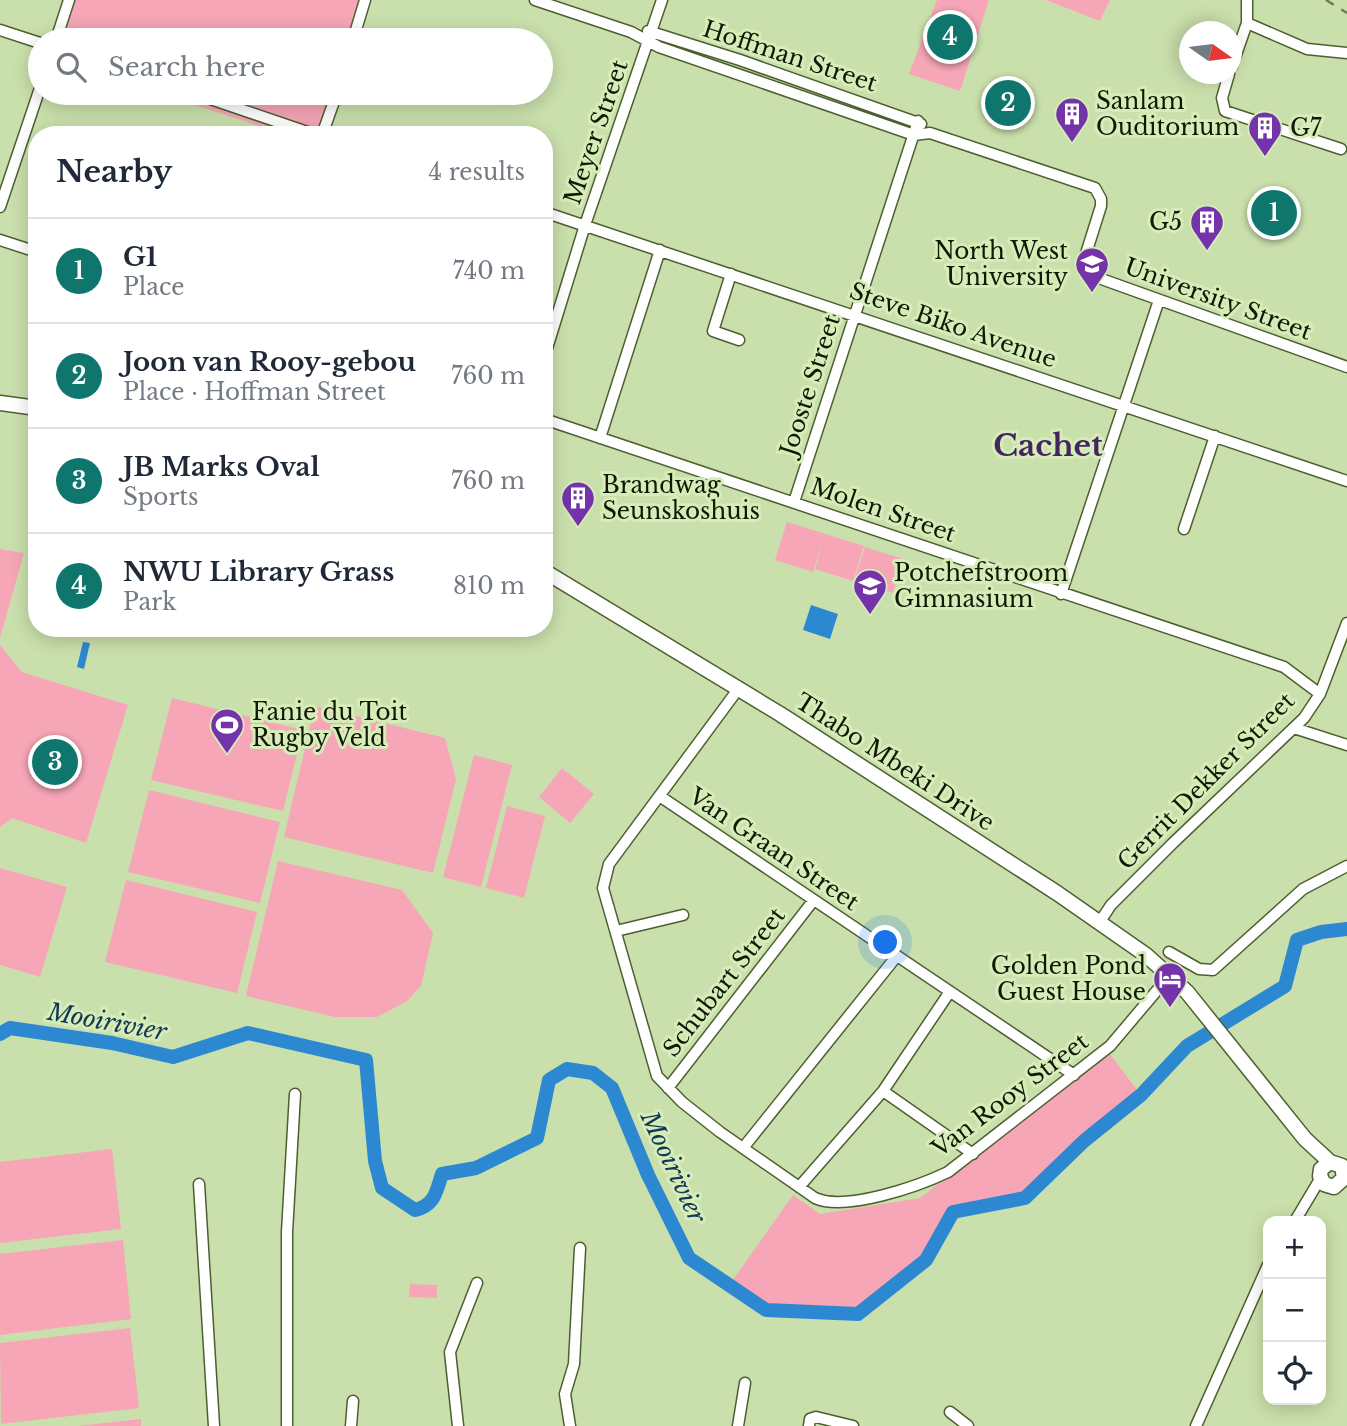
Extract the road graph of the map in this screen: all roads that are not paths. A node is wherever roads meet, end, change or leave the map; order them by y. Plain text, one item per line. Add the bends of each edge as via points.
1 (69, 0) edge
2 (365, 0) edge
3 (536, 0) edge
4 (663, 0) edge
5 (1247, 0) edge
6 (1247, 23) junction
7 (60, 28) edge
8 (357, 28) edge
9 (0, 30) edge
10 (1242, 36) edge
11 (651, 38) junction
12 (28, 39) edge
13 (1347, 53) edge
14 (1226, 84) edge
15 (34, 105) edge
16 (228, 105) edge
17 (333, 105) edge
18 (918, 121) junction
19 (290, 126) edge
20 (325, 126) edge
21 (930, 133) junction
22 (914, 135) junction
23 (1340, 149) dead end
24 (1088, 186) joint
25 (0, 207) edge
26 (553, 215) edge
27 (585, 225) junction
28 (0, 240) edge
29 (28, 249) edge
30 (660, 250) junction
31 (731, 274) junction
32 (1159, 300) junction
33 (856, 314) junction
34 (553, 329) edge
35 (739, 340) dead end
36 (1347, 367) edge
37 (0, 403) edge
38 (1124, 405) junction
39 (28, 407) edge
40 (553, 422) edge
41 (1215, 436) junction
42 (600, 438) junction
43 (1347, 481) edge
44 (794, 502) junction
45 (1184, 529) dead end
46 (553, 576) edge
47 (1060, 594) junction
48 (1347, 623) edge
49 (739, 688) junction
50 (1320, 694) junction
51 (1294, 729) junction
52 (1347, 745) edge
53 (661, 797) junction
54 (1347, 866) edge
55 (813, 901) junction
56 (683, 915) dead end
57 (1098, 923) junction
58 (616, 931) junction
59 (1169, 952) dead end
60 (896, 957) junction
61 (1170, 975) junction
62 (949, 993) junction
63 (1074, 1074) junction
64 (668, 1088) junction
65 (883, 1091) junction
66 (295, 1094) dead end
67 (743, 1148) junction
68 (973, 1154) junction
69 (1332, 1178) edge
70 (200, 1184) dead end
71 (799, 1187) junction
72 (1347, 1198) edge
73 (1298, 1216) edge
74 (580, 1248) dead end
75 (1263, 1276) edge
76 (477, 1283) dead end
77 (745, 1383) dead end
78 (353, 1401) dead end
79 (950, 1412) dead end
80 (214, 1426) edge
81 (287, 1426) edge
82 (351, 1426) edge
83 (458, 1426) edge
84 (570, 1426) edge
85 (738, 1426) edge
86 (809, 1426) edge
87 (853, 1426) edge
88 (968, 1426) edge
89 (1196, 1426) edge

1 - 7 street
2 - 8 street
3 - 11 street, Hoffman Street
4 - 11 street, Meyer Street
5 - 6 street
6 - 10 street
6 - 13 street via 1307,49
9 - 12 street
11 - 18 street, Hoffman Street
11 - 22 street, Hoffman Street
11 - 27 street, Meyer Street
14 - 23 street via 1222,98 1225,111
15 - 25 street
16 - 19 street
17 - 20 street
18 - 21 street, Hoffman Street
18 - 22 street, Jooste Street
21 - 22 street, Hoffman Street
21 - 24 street, Hoffman Street
22 - 33 street, Jooste Street
24 - 32 street, University Street via 1095,188 1101,199 1084,260 1088,271
26 - 27 street, Steve Biko Avenue
27 - 30 street, Steve Biko Avenue
27 - 34 street, Meyer Street
28 - 29 street
30 - 31 street, Steve Biko Avenue
30 - 42 street
31 - 33 street, Steve Biko Avenue
31 - 35 street via 713,331
32 - 36 street, University Street
32 - 38 street
33 - 38 street, Steve Biko Avenue
33 - 44 street, Jooste Street
37 - 39 main road
38 - 41 street, Steve Biko Avenue
38 - 47 street
40 - 42 street, Molen Street
41 - 43 street, Steve Biko Avenue
41 - 45 street
42 - 44 street, Molen Street
44 - 47 street, Molen Street
46 - 49 main road, Thabo Mbeki Drive
47 - 50 street, Molen Street via 1284,667
48 - 50 street, Gerrit Dekker Street
49 - 53 street, Van Rooy Street
49 - 57 main road, Thabo Mbeki Drive
50 - 51 street, Gerrit Dekker Street
51 - 52 street
51 - 57 street, Gerrit Dekker Street via 1164,852
53 - 55 street, Van Graan Street
53 - 58 street, Van Rooy Street via 609,863 603,888
54 - 59 street via 1303,889 1213,970 1199,969
55 - 60 street, Van Graan Street
55 - 64 street, Schubart Street
56 - 58 street
57 - 61 main road, Thabo Mbeki Drive
58 - 64 street, Van Rooy Street via 651,1058 657,1076
60 - 62 street, Van Graan Street
60 - 67 street
61 - 63 street, Van Rooy Street via 1110,1046
61 - 69 main road, Thabo Mbeki Drive via 1224,1037
62 - 63 street, Van Graan Street
62 - 65 street
63 - 68 street, Van Rooy Street
64 - 67 street, Van Rooy Street
65 - 68 street
65 - 71 street
66 - 81 street via 287,1232
67 - 71 street, Van Rooy Street
68 - 71 street, Van Rooy Street via 925,1183 834,1203
69 - 72 main road, Thabo Mbeki Drive
69 - 73 street
70 - 80 street
74 - 84 street via 573,1364 565,1394
75 - 89 street
76 - 83 street via 450,1352
77 - 85 street
78 - 82 street
79 - 88 street
86 - 87 street via 810,1419 816,1417

